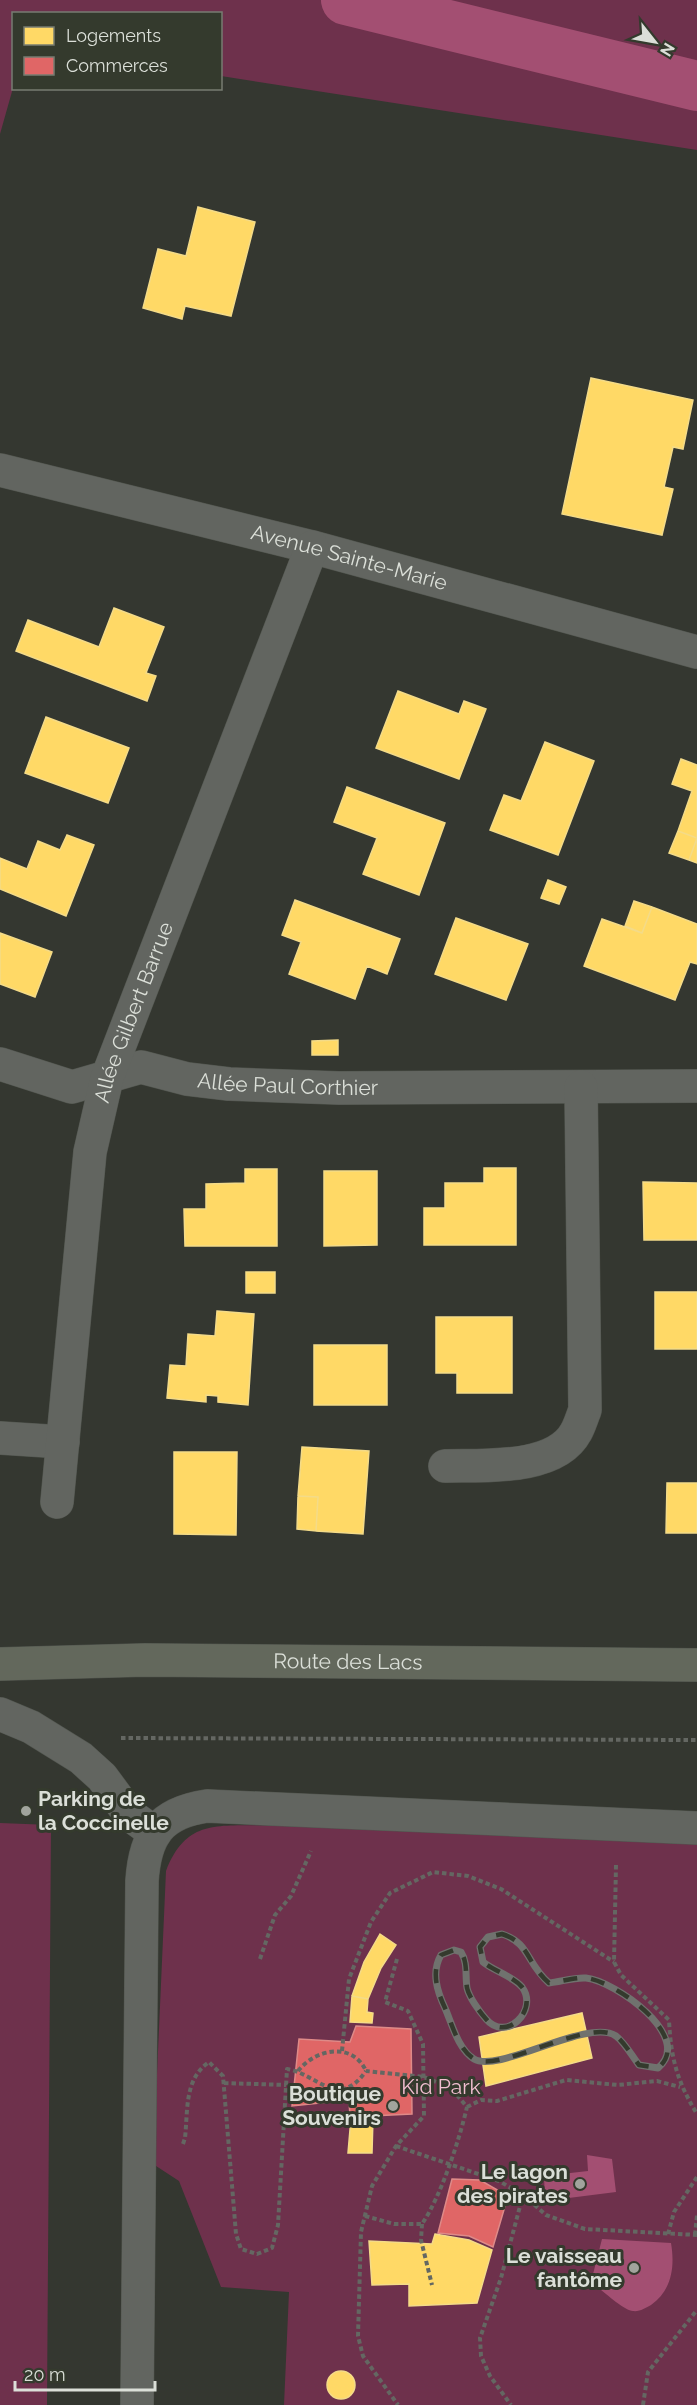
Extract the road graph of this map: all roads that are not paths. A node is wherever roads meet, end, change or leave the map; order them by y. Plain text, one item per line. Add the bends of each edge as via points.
1 (0, 470) edge
2 (312, 547) junction
3 (697, 652) edge
4 (0, 1064) edge
5 (107, 1078) junction
6 (697, 1086) edge
7 (581, 1087) junction
8 (0, 1438) edge
9 (63, 1442) junction
10 (445, 1466) dead end
11 (57, 1502) dead end
12 (0, 1664) edge
13 (697, 1665) edge
14 (0, 1714) edge
15 (697, 1828) edge
16 (155, 1833) junction
17 (137, 2405) edge

1 - 2 street, Avenue Sainte-Marie
2 - 3 street, Avenue Sainte-Marie
2 - 5 street, Allée Gilbert Barrue
4 - 5 street, Allée Paul Corthier via 72,1087
5 - 7 street, Allée Paul Corthier via 141,1067 187,1079 229,1084 339,1088
5 - 9 street, Allée Gilbert Barrue via 90,1152
6 - 7 street, Allée Paul Corthier
7 - 10 street via 585,1410 575,1434 554,1452 526,1463
8 - 9 street
9 - 11 street, Allée Gilbert Barrue
12 - 13 main road, Route des Lacs via 145,1660
14 - 16 street via 61,1743 102,1777 130,1815
15 - 16 street via 207,1806 172,1815
16 - 17 street via 146,1847 142,1881

